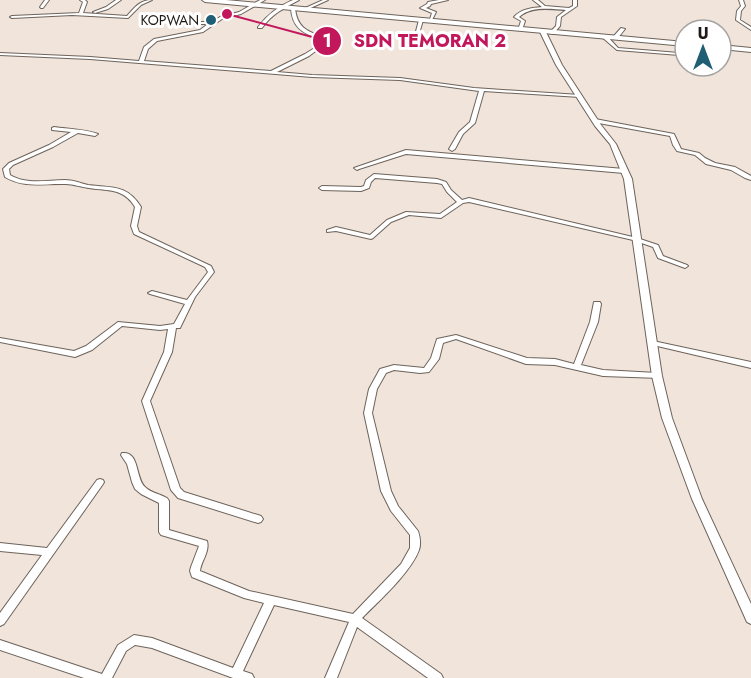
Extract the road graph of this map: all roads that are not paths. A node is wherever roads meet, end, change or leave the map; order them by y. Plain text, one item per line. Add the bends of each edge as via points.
1 (47, 0) edge
2 (82, 0) edge
3 (119, 0) edge
4 (150, 0) edge
5 (205, 0) edge
6 (263, 0) edge
7 (297, 0) edge
8 (326, 0) edge
9 (446, 0) edge
10 (535, 0) edge
11 (575, 0) edge
12 (741, 0) edge
13 (256, 5) junction
14 (42, 7) dead end
15 (280, 7) junction
16 (293, 8) junction
17 (546, 8) junction
18 (305, 9) junction
19 (567, 9) junction
20 (741, 9) junction
21 (751, 9) edge
22 (81, 14) junction
23 (91, 14) junction
24 (12, 17) dead end
25 (421, 20) junction
26 (430, 21) junction
27 (169, 23) dead end
28 (212, 23) junction
29 (260, 27) dead end
30 (520, 29) junction
31 (623, 29) dead end
32 (751, 29) edge
33 (547, 32) junction
34 (417, 34) dead end
35 (605, 37) junction
36 (615, 38) junction
37 (673, 43) edge
38 (733, 48) edge
39 (751, 50) edge
40 (0, 54) edge
41 (673, 54) edge
42 (141, 63) junction
43 (271, 73) junction
44 (482, 90) junction
45 (580, 96) junction
46 (595, 121) junction
47 (54, 129) dead end
48 (76, 131) junction
49 (95, 134) dead end
50 (452, 149) dead end
51 (0, 163) edge
52 (11, 164) junction
53 (357, 168) dead end
54 (624, 171) junction
55 (751, 178) edge
56 (322, 188) dead end
57 (461, 202) junction
58 (329, 231) dead end
59 (635, 239) junction
60 (685, 266) dead end
61 (152, 293) dead end
62 (189, 303) junction
63 (597, 304) dead end
64 (172, 328) junction
65 (0, 340) edge
66 (653, 343) junction
67 (751, 365) edge
68 (578, 367) junction
69 (657, 376) junction
70 (125, 455) dead end
71 (100, 482) dead end
72 (258, 519) dead end
73 (0, 547) edge
74 (48, 552) junction
75 (271, 600) junction
76 (751, 618) edge
77 (355, 619) junction
78 (0, 621) edge
79 (0, 645) edge
80 (236, 674) junction
81 (99, 678) edge
82 (106, 678) edge
83 (248, 678) edge
84 (331, 678) edge
85 (437, 678) edge

1 - 14 street
2 - 22 street via 85,8
3 - 23 street
4 - 23 street via 129,16
5 - 13 main road
6 - 13 street
7 - 15 street
8 - 18 street
9 - 26 street via 422,8 434,12
10 - 17 street
11 - 19 street via 574,7
12 - 20 street
13 - 15 main road
13 - 28 street
15 - 16 main road
15 - 29 street
16 - 18 main road
16 - 43 street via 300,29 321,38 323,44
17 - 19 street
17 - 30 street via 519,14 516,17 523,21
18 - 25 main road
19 - 33 street via 558,19 558,26
20 - 21 street
20 - 32 street via 739,21
22 - 23 street
22 - 24 street
25 - 26 main road
25 - 34 street
26 - 30 main road
27 - 28 street
28 - 42 street via 201,31 156,40 146,48
30 - 33 main road
31 - 36 street
33 - 35 main road
33 - 45 street via 559,65
35 - 36 main road
35 - 41 street via 617,49
36 - 37 main road
38 - 39 main road
40 - 42 street
42 - 43 street
43 - 44 street via 400,79
44 - 45 street
44 - 50 street via 472,123
45 - 46 street
46 - 54 street via 613,144
46 - 55 street via 672,135 680,152 697,154 703,161
47 - 48 street
48 - 49 street
48 - 52 street via 63,141
51 - 52 street
52 - 62 street via 6,169 10,179 101,186 132,197 138,207 136,233 211,268
53 - 54 street via 406,152
54 - 59 street via 630,189
56 - 57 street via 362,189 374,176 437,181 444,183
57 - 58 street via 441,216 408,213 388,222 370,237
57 - 59 street via 476,201
59 - 60 street via 657,246 660,257
59 - 66 street
61 - 62 street
62 - 64 street via 182,321
63 - 68 street
64 - 65 street via 121,324 75,354
64 - 72 street via 168,352 146,401 176,490
66 - 67 street
66 - 69 street
68 - 69 street via 603,373
68 - 77 street via 526,361 456,337 440,341 426,370 400,366 383,371 370,398 370,426 390,501 416,539 415,548 404,567
69 - 76 street via 667,418 697,499
70 - 75 street via 133,462 141,489 164,501 164,532 204,544 194,572
71 - 74 street
73 - 74 street
74 - 78 street
75 - 77 street
75 - 80 street
77 - 84 street
77 - 85 street
79 - 81 street
80 - 82 street via 134,640 122,648
80 - 83 street

